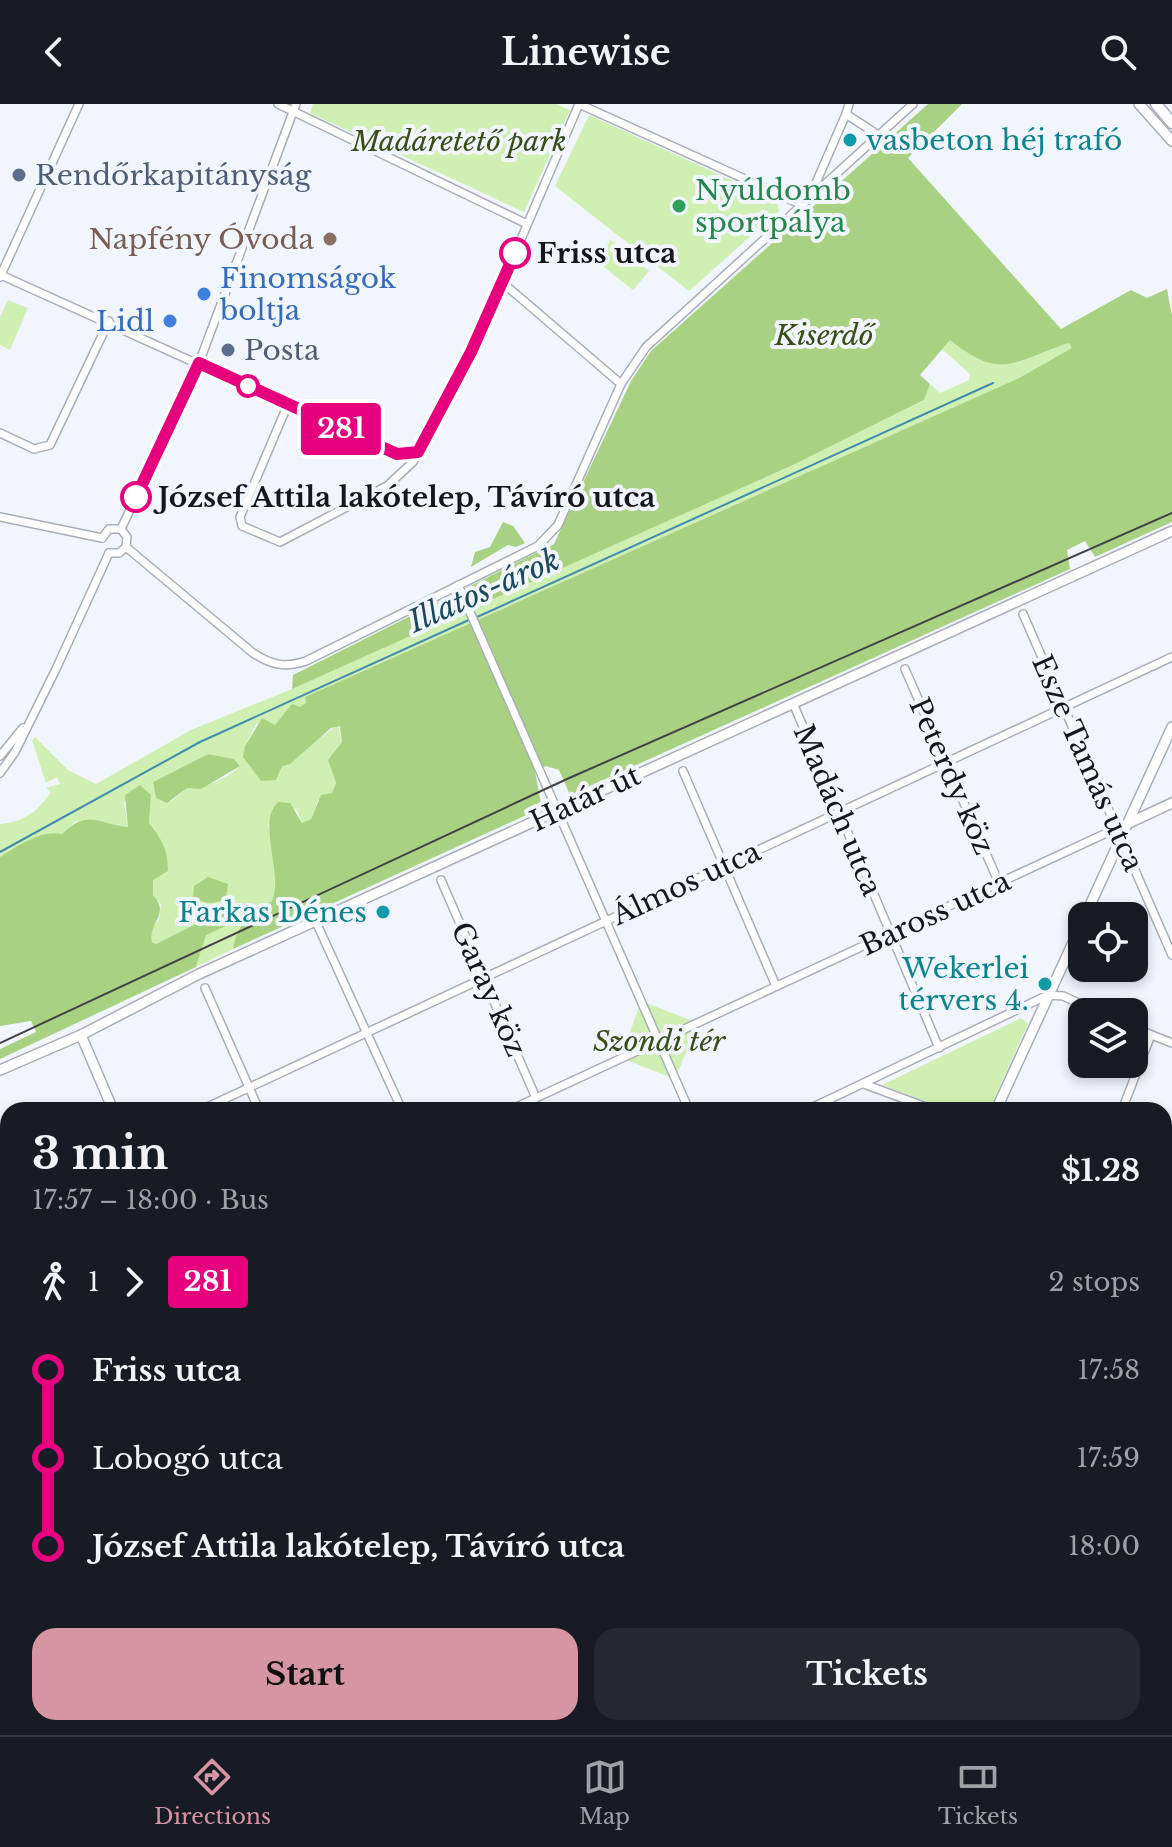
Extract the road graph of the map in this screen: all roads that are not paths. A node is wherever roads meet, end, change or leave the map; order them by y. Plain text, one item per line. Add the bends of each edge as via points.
1 (79, 104) edge
2 (278, 104) edge
3 (296, 104) edge
4 (579, 104) edge
5 (849, 104) edge
6 (913, 104) edge
7 (1139, 104) edge
8 (1156, 104) edge
9 (292, 113) junction
10 (846, 114) junction
11 (1172, 123) edge
12 (878, 135) junction
13 (1172, 141) edge
14 (811, 195) junction
15 (800, 204) junction
16 (527, 224) junction
17 (1, 276) edge
18 (503, 283) junction
19 (109, 321) junction
20 (199, 363) junction
21 (621, 384) junction
22 (288, 404) junction
23 (0, 433) edge
24 (418, 452) junction
25 (0, 517) edge
26 (121, 529) junction
27 (1172, 531) edge
28 (102, 538) junction
29 (126, 547) junction
30 (109, 553) junction
31 (458, 585) junction
32 (1023, 614) dead end
33 (1172, 657) edge
34 (905, 669) dead end
35 (793, 703) junction
36 (1064, 707) junction
37 (29, 720) junction
38 (1172, 727) edge
39 (0, 756) edge
40 (946, 762) junction
41 (1, 768) edge
42 (683, 771) dead end
43 (1172, 803) edge
44 (558, 810) junction
45 (839, 811) junction
46 (1129, 823) junction
47 (1119, 833) junction
48 (723, 865) junction
49 (441, 880) dead end
50 (999, 883) junction
51 (1091, 902) edge
52 (606, 920) junction
53 (316, 922) junction
54 (890, 933) junction
55 (1169, 940) edge
56 (1068, 953) edge
57 (1172, 955) edge
58 (484, 977) junction
59 (776, 986) junction
60 (205, 988) dead end
61 (1048, 995) junction
62 (1068, 998) edge
63 (367, 1032) junction
64 (1148, 1034) edge
65 (81, 1035) junction
66 (1151, 1035) junction
67 (658, 1041) junction
68 (1172, 1043) edge
69 (939, 1048) junction
70 (0, 1070) edge
71 (864, 1084) junction
72 (249, 1088) junction
73 (536, 1098) junction
74 (110, 1102) edge
75 (218, 1102) edge
76 (255, 1102) edge
77 (398, 1102) edge
78 (527, 1102) edge
79 (685, 1102) edge
80 (825, 1102) edge
81 (912, 1102) edge
82 (1000, 1102) edge
83 (1125, 1102) edge

1 - 17 street
2 - 9 street
3 - 9 street
4 - 15 street
4 - 16 street
5 - 10 street
6 - 12 street
7 - 13 main road
8 - 11 main road
9 - 16 street
9 - 20 street
10 - 12 street
10 - 14 street
12 - 14 street
14 - 15 street
15 - 21 street via 660,332
16 - 18 street
17 - 19 street
18 - 21 street
18 - 24 street
19 - 20 street
19 - 23 street via 50,445 34,449
20 - 22 street
20 - 26 street
21 - 31 street via 553,534
22 - 24 street via 397,454
22 - 24 street via 240,517 242,526 273,540 291,539 387,486
25 - 28 street
26 - 28 street via 107,530
26 - 29 street
27 - 35 main road, Határ út
28 - 30 street
29 - 30 street
29 - 31 street via 253,653 285,666 306,661
30 - 37 street
31 - 44 street
32 - 36 street, Esze Tamás utca
33 - 36 street, Álmos utca
34 - 40 street, Peterdy köz
35 - 44 main road, Határ út
35 - 45 street, Madách utca
36 - 40 street, Álmos utca
36 - 47 street, Esze Tamás utca
37 - 39 street
37 - 41 street
38 - 46 main road
40 - 45 street, Álmos utca
40 - 50 street, Peterdy köz
42 - 48 street
43 - 46 main road
44 - 52 street
44 - 53 main road, Határ út
45 - 48 street, Álmos utca
45 - 54 street, Madách utca
46 - 47 main road
47 - 50 street, Baross utca
47 - 51 main road
47 - 55 street, Esze Tamás utca
48 - 52 street, Álmos utca
48 - 59 street
49 - 58 street, Garay köz
50 - 54 street, Baross utca
52 - 58 street, Álmos utca
52 - 67 street
53 - 63 street
53 - 65 main road, Határ út
54 - 59 street, Baross utca
54 - 69 street, Madách utca
55 - 57 street, Esze Tamás utca
56 - 61 main road
58 - 63 street, Álmos utca
58 - 73 street, Garay köz
59 - 67 street, Baross utca
60 - 72 street
61 - 62 street
61 - 69 street
61 - 82 main road
63 - 72 street, Álmos utca
63 - 77 street
64 - 66 street
65 - 70 main road, Határ út
65 - 74 main road
66 - 68 street
66 - 83 street
67 - 73 street
67 - 79 street
69 - 71 street
71 - 80 street
71 - 81 street
72 - 75 street, Álmos utca
72 - 76 street
73 - 78 street

